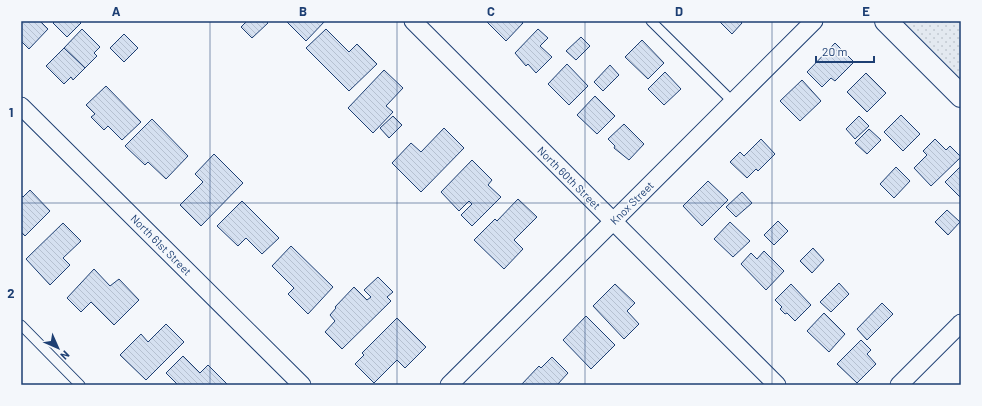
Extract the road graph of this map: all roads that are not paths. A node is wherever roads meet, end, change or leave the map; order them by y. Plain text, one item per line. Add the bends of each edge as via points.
1 (413, 21) edge
2 (650, 21) edge
3 (814, 21) edge
4 (886, 21) edge
5 (961, 96) edge
6 (732, 102) junction
7 (21, 106) edge
8 (614, 222) junction
9 (961, 323) edge
10 (21, 325) edge
11 (80, 385) edge
12 (302, 385) edge
13 (449, 385) edge
14 (777, 385) edge
15 (899, 385) edge

1 - 8 street, North 60th Street
2 - 6 lane
3 - 6 street, Knox Street
4 - 5 main road
6 - 8 street, Knox Street
7 - 12 street, North 61st Street
8 - 13 street, Knox Street
8 - 14 street, North 60th Street
9 - 15 street
10 - 11 lane

